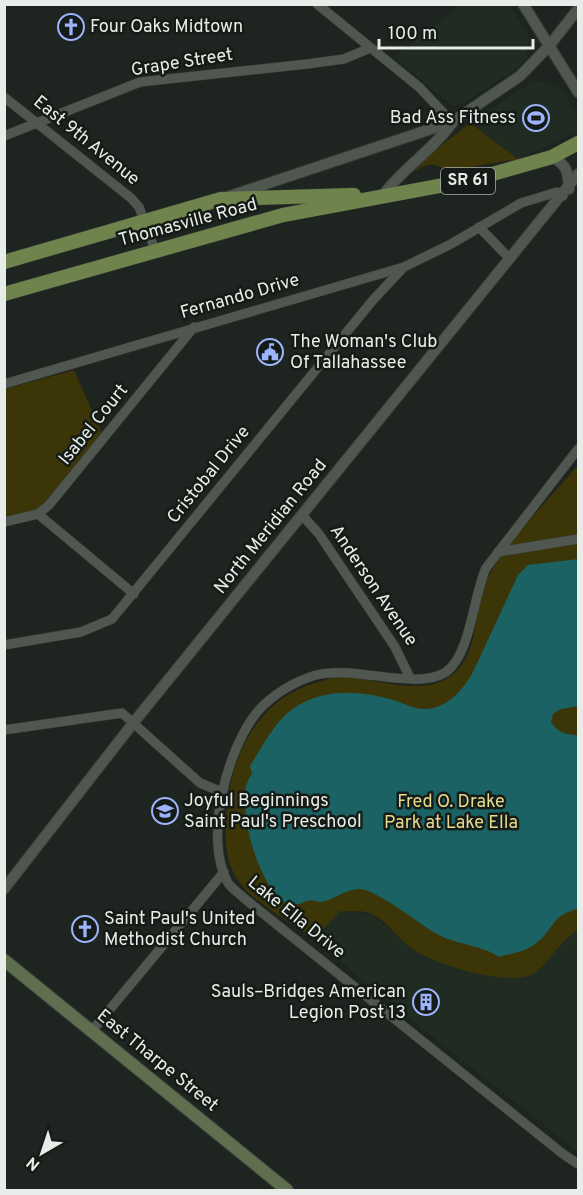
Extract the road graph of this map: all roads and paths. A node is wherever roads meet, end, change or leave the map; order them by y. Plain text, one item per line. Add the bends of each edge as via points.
1 (316, 4) edge
2 (523, 4) edge
3 (578, 6) edge
4 (549, 46) junction
5 (370, 48) junction
6 (579, 92) edge
7 (4, 97) edge
8 (452, 122) junction
9 (38, 123) junction
10 (4, 136) edge
11 (579, 143) edge
12 (552, 157) junction
13 (579, 174) edge
14 (579, 181) edge
15 (566, 192) junction
16 (383, 195) junction
17 (221, 199) junction
18 (145, 220) junction
19 (479, 227) junction
20 (155, 250) junction
21 (510, 259) junction
22 (4, 262) edge
23 (404, 267) junction
24 (4, 294) edge
25 (194, 327) junction
26 (4, 384) edge
27 (579, 449) edge
28 (38, 514) junction
29 (302, 516) junction
30 (4, 522) edge
31 (579, 539) edge
32 (498, 552) junction
33 (134, 594) junction
34 (4, 645) edge
35 (410, 678) junction
36 (134, 722) junction
37 (4, 730) edge
38 (222, 792) junction
39 (224, 872) junction
40 (4, 889) edge
41 (4, 960) edge
42 (91, 1032) junction
43 (578, 1163) edge
44 (287, 1191) edge

1 - 5 street
2 - 4 street
3 - 4 street
4 - 6 street
4 - 8 street via 520,76
5 - 8 street via 419,87
5 - 9 street, Grape Street via 344,58 307,64 140,82
7 - 9 street, East 9th Avenue
8 - 16 street
8 - 17 street
9 - 10 street, Grape Street
9 - 18 street, East 9th Avenue via 131,198
11 - 12 main road, Thomasville Road / SR 61
12 - 15 street via 568,170
12 - 16 main road, Thomasville Road / SR 61 via 471,180
13 - 15 street, North Meridian Road
14 - 15 street, North Meridian Road
15 - 19 street, Fernando Drive via 521,203
15 - 21 street, North Meridian Road
16 - 17 main road, Thomasville Road / SR 61
16 - 20 main road, Thomasville Road / SR 61 via 282,215
17 - 18 main road, Thomasville Road / SR 61
18 - 20 street, East 9th Avenue
18 - 22 main road, Thomasville Road / SR 61
19 - 21 street
19 - 23 street, Fernando Drive
20 - 24 main road, Thomasville Road / SR 61
21 - 29 street, North Meridian Road
23 - 25 street, Fernando Drive
23 - 33 street, Cristobal Drive
25 - 26 street, Fernando Drive
25 - 28 street, Isabel Court via 60,493
27 - 32 street, Lake Ella Drive
28 - 30 street
28 - 33 street
29 - 35 street, Anderson Avenue via 319,534 406,664
29 - 36 street, North Meridian Road
31 - 32 street
32 - 35 street, Lake Ella Drive via 480,581 453,666 435,677
33 - 34 street, Cristobal Drive via 112,618 81,632
35 - 38 street, Lake Ella Drive via 327,673 278,694 248,726
36 - 37 street via 122,713
36 - 38 street via 200,783
36 - 40 street, North Meridian Road
38 - 39 street, Lake Ella Drive via 219,843
39 - 42 street
39 - 43 street, Lake Ella Drive via 228,884 245,899
41 - 42 main road, East Tharpe Street
42 - 44 main road, East Tharpe Street

